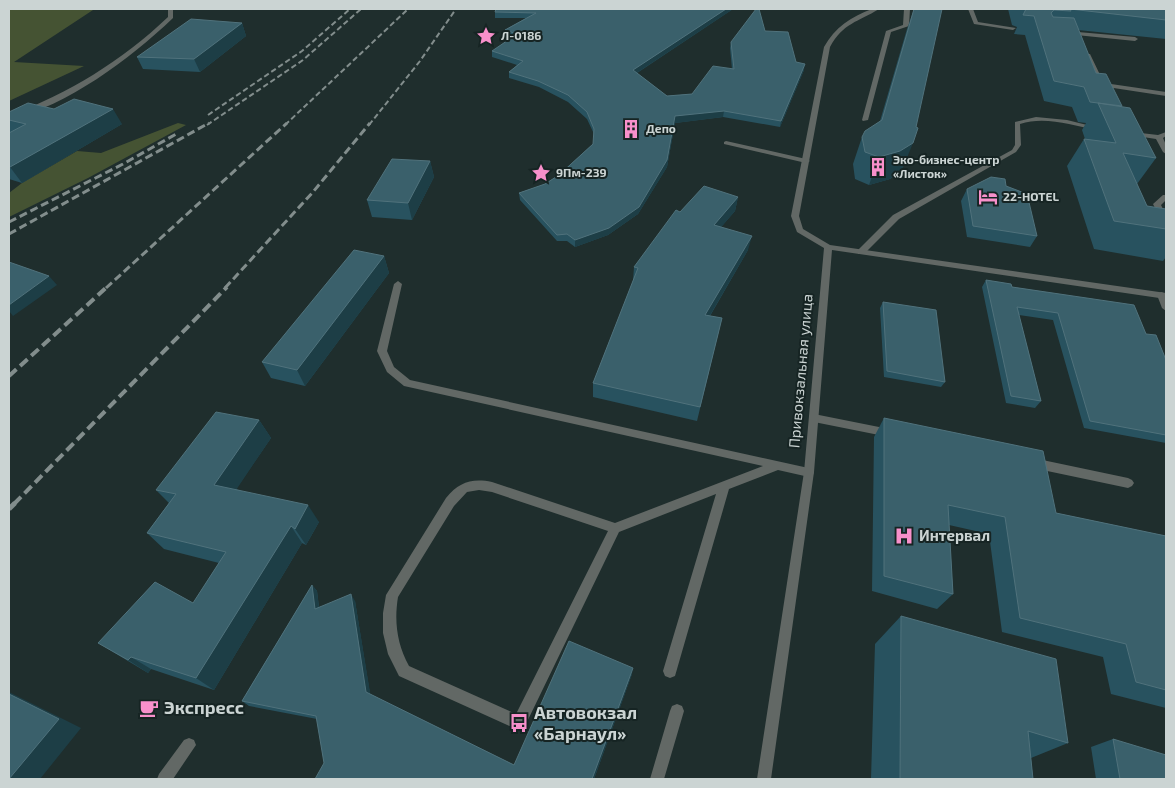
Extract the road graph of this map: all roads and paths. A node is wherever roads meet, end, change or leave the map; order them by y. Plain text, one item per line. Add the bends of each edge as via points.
1 (170, 9) edge
2 (876, 9) edge
3 (907, 9) edge
4 (971, 9) edge
5 (1013, 28) dead end
6 (1068, 33) edge
7 (1135, 39) edge
8 (1084, 47) edge
9 (1166, 94) edge
10 (9, 118) edge
11 (865, 120) dead end
12 (1102, 129) edge
13 (1121, 132) edge
14 (1162, 136) edge
15 (726, 143) dead end
16 (1166, 152) edge
17 (806, 161) junction
18 (1166, 197) edge
19 (1166, 222) edge
20 (828, 247) junction
21 (861, 252) junction
22 (398, 284) dead end
23 (1164, 296) edge
24 (1166, 308) edge
25 (814, 418) junction
26 (900, 436) edge
27 (1024, 461) edge
28 (778, 464) junction
29 (808, 472) junction
30 (1128, 483) dead end
31 (724, 486) junction
32 (615, 528) junction
33 (670, 670) dead end
34 (677, 711) dead end
35 (189, 745) dead end
36 (164, 779) edge
37 (657, 779) edge
38 (764, 779) edge

1 - 10 street via 171,17 149,40 109,68 41,107
2 - 17 street via 842,25 832,35 827,46
3 - 11 street via 906,26 890,31
4 - 5 street via 976,23
6 - 7 street
8 - 9 street via 1100,80 1109,86
12 - 21 street via 1044,119 1028,118 1017,123 1018,145 1014,151 896,216
13 - 14 street
14 - 16 street
15 - 17 street
17 - 20 street via 796,216 800,230
18 - 19 street via 1157,204
20 - 21 street
20 - 25 street, Привокзальная улица
21 - 23 street
22 - 28 street via 382,351 390,369 407,384
23 - 24 street
25 - 26 street
25 - 29 street, Привокзальная улица
27 - 30 street
28 - 29 street
28 - 31 street
29 - 38 street, Привокзальная улица
31 - 32 street
31 - 33 street
32 - 32 street via 519,723 404,671 390,634 392,595 458,491 478,483
34 - 37 street
35 - 36 street

